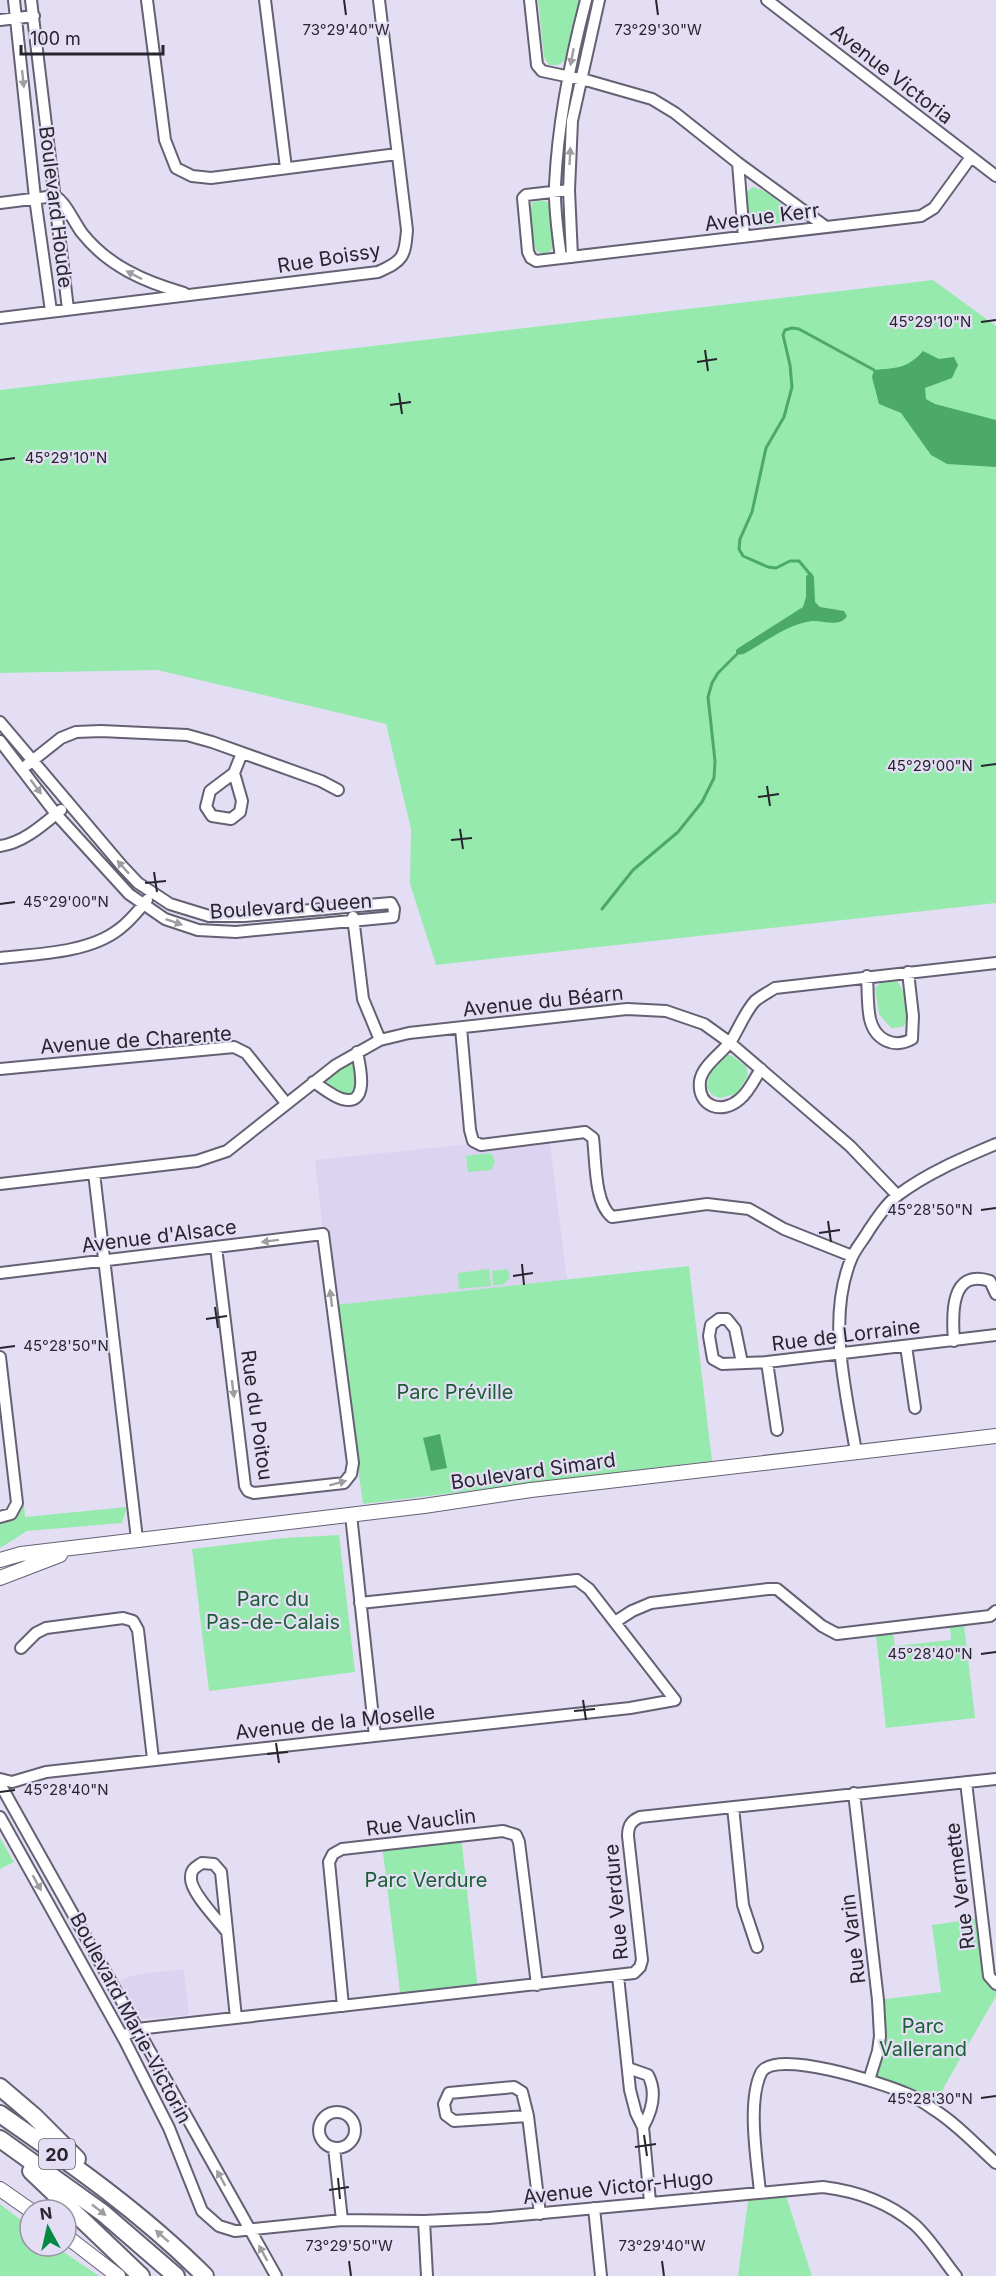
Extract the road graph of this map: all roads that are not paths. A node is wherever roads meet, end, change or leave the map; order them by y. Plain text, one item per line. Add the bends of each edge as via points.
1 (14, 0) edge
2 (31, 0) edge
3 (147, 0) edge
4 (265, 0) edge
5 (379, 0) edge
6 (530, 0) edge
7 (586, 0) edge
8 (599, 0) edge
9 (767, 0) edge
10 (34, 16) junction
11 (16, 18) junction
12 (0, 20) edge
13 (568, 77) junction
14 (580, 79) junction
15 (397, 154) junction
16 (971, 157) junction
17 (738, 163) junction
18 (286, 168) junction
19 (996, 176) edge
20 (568, 190) junction
21 (555, 191) junction
22 (55, 196) junction
23 (35, 198) junction
24 (0, 203) edge
25 (826, 227) junction
26 (744, 237) junction
27 (572, 257) junction
28 (561, 258) junction
29 (190, 294) junction
30 (68, 309) junction
31 (51, 311) junction
32 (0, 318) edge
33 (0, 722) edge
34 (0, 741) edge
35 (242, 753) junction
36 (32, 761) junction
37 (22, 769) junction
38 (234, 773) dead end
39 (338, 790) dead end
40 (68, 804) junction
41 (56, 814) junction
42 (0, 846) edge
43 (153, 893) junction
44 (144, 904) junction
45 (353, 908) junction
46 (354, 922) junction
47 (0, 958) edge
48 (996, 963) edge
49 (908, 972) junction
50 (867, 976) junction
51 (461, 1028) junction
52 (381, 1040) junction
53 (729, 1042) junction
54 (357, 1052) junction
55 (0, 1069) edge
56 (761, 1069) junction
57 (313, 1082) junction
58 (286, 1103) junction
59 (996, 1143) edge
60 (94, 1173) junction
61 (0, 1184) edge
62 (897, 1195) junction
63 (323, 1234) joint
64 (216, 1247) junction
65 (852, 1256) junction
66 (105, 1260) junction
67 (0, 1273) edge
68 (996, 1294) edge
69 (996, 1335) edge
70 (954, 1341) junction
71 (906, 1346) junction
72 (841, 1354) junction
73 (0, 1357) edge
74 (767, 1362) junction
75 (742, 1363) dead end
76 (915, 1408) dead end
77 (777, 1430) dead end
78 (996, 1436) edge
79 (855, 1452) junction
80 (351, 1515) junction
81 (0, 1517) edge
82 (138, 1539) junction
83 (76, 1549) junction
84 (0, 1560) edge
85 (0, 1578) edge
86 (360, 1603) junction
87 (996, 1611) edge
88 (615, 1622) junction
89 (21, 1648) dead end
90 (375, 1736) junction
91 (153, 1759) junction
92 (0, 1779) edge
93 (996, 1779) edge
94 (966, 1782) junction
95 (0, 1785) edge
96 (854, 1793) junction
97 (733, 1807) junction
98 (0, 1817) edge
99 (227, 1932) junction
100 (757, 1947) dead end
101 (618, 1976) junction
102 (995, 1984) edge
103 (537, 1985) junction
104 (343, 2006) junction
105 (236, 2018) junction
106 (138, 2029) junction
107 (123, 2036) junction
108 (628, 2068) junction
109 (869, 2080) junction
110 (0, 2087) edge
111 (0, 2114) edge
112 (528, 2116) junction
113 (643, 2127) junction
114 (0, 2140) edge
115 (334, 2148) dead end
116 (996, 2163) edge
117 (0, 2189) edge
118 (760, 2192) junction
119 (113, 2195) junction
120 (18, 2202) edge
121 (650, 2202) junction
122 (594, 2208) junction
123 (540, 2214) junction
124 (342, 2220) junction
125 (424, 2221) junction
126 (250, 2229) junction
127 (78, 2244) edge
128 (118, 2276) edge
129 (141, 2276) edge
130 (176, 2276) edge
131 (205, 2276) edge
132 (276, 2276) edge
133 (427, 2276) edge
134 (602, 2276) edge
135 (956, 2276) edge

1 - 11 street, Boulevard Houde
2 - 10 street, Boulevard Houde
3 - 18 street via 165,140 176,168 192,176 211,178
4 - 18 street
5 - 15 street, Rue Boissy
6 - 13 street via 537,65 542,71
7 -> 13 street
8 - 14 street
9 - 16 street, Avenue Victoria
10 - 11 street
10 - 22 street, Boulevard Houde
11 - 12 street
11 -> 23 street, Boulevard Houde
13 - 14 street
13 - 21 street
14 - 17 street via 652,99
20 -> 14 street via 572,121
15 - 18 street
15 - 29 street, Rue Boissy via 407,230 405,249 397,264 378,272
16 - 19 street, Avenue Victoria
16 - 25 street, Avenue Kerr via 934,208 921,216
17 - 25 street
17 - 26 street
20 - 21 street
20 - 27 street
21 - 28 street
21 - 28 street, Avenue Kerr via 522,198 531,258
22 - 23 street
29 -> 22 street, Boulevard Houde via 136,277 114,264 87,240
22 - 30 street, Boulevard Houde
23 - 24 street
23 - 31 street, Boulevard Houde
25 - 26 street, Avenue Kerr
26 - 27 street, Avenue Kerr
27 - 28 street, Avenue Kerr
29 - 30 street, Rue Boissy
30 - 31 street, Rue Boissy
31 - 32 street, Rue Boissy
33 - 36 street, Boulevard Queen
34 - 37 street, Boulevard Queen
35 - 36 street via 187,735 86,731 61,738
35 - 38 street
35 - 39 street
36 - 37 street
36 - 40 street, Boulevard Queen
37 -> 41 street, Boulevard Queen
40 - 41 street
43 -> 40 street, Boulevard Queen via 138,883
41 - 42 street via 25,837
41 - 44 street, Boulevard Queen via 129,894
43 - 44 street
43 - 45 street, Boulevard Queen via 170,904 209,916
44 -> 46 street, Boulevard Queen via 165,919 198,930 236,932
44 - 47 street via 118,931 91,944
45 - 46 street
45 - 46 street, Boulevard Queen via 391,903 394,909 393,917
46 - 52 street via 363,999
48 - 49 street
49 - 50 street
49 - 50 street via 912,1039 903,1044 887,1043 870,1020
50 - 53 street via 775,988 755,1001
51 - 52 street, Avenue du Béarn
51 - 53 street, Avenue du Béarn via 627,1009 666,1011 704,1024
51 - 65 street via 474,1141 481,1145 585,1132 593,1138 599,1197 612,1218 707,1204 749,1209 784,1229
52 - 54 street, Avenue du Béarn
53 - 56 street, Avenue du Béarn
53 - 56 street via 700,1079 705,1103 715,1108 730,1106 741,1099
54 - 57 street, Avenue du Béarn
54 - 57 street via 362,1083 357,1096 339,1098
55 - 58 street, Avenue de Charente via 234,1047 246,1053
56 - 62 street, Avenue du Béarn via 850,1146
57 - 58 street, Avenue du Béarn
58 - 60 street, Avenue du Béarn via 217,1155 197,1161
59 - 62 street
60 - 61 street, Avenue du Béarn
60 - 66 street
62 - 65 street
63 -> 64 street, Avenue d'Alsace
64 -> 63 street, Rue du Poitou via 245,1486 254,1493 338,1484 348,1479 353,1463
64 - 66 street, Avenue d'Alsace
65 - 72 street via 842,1296
66 - 67 street, Avenue d'Alsace
66 - 82 street
68 - 70 street via 990,1281 978,1278 958,1290 951,1313
69 - 70 street, Rue de Lorraine
70 - 71 street, Rue de Lorraine
71 - 72 street, Rue de Lorraine
71 - 76 street
72 - 74 street, Rue de Lorraine
72 - 79 street
73 - 81 street via 17,1503 11,1514
74 - 75 street, Rue de Lorraine
74 - 77 street
78 - 79 main road, Boulevard Simard
79 - 80 main road, Boulevard Simard
80 - 82 main road, Boulevard Simard
80 - 86 street
82 - 83 main road, Boulevard Simard
83 - 84 main road, Boulevard Simard
83 - 85 main road, Boulevard Simard
86 - 88 street via 577,1580 589,1588
86 - 90 street
87 - 88 street via 990,1616 837,1634 777,1589 768,1589 651,1603
88 - 90 street, Avenue de la Moselle via 675,1700
89 - 91 street via 46,1628 123,1618 133,1621 138,1630
90 - 91 street, Avenue de la Moselle
91 - 92 street, Avenue de la Moselle via 46,1772 9,1782
93 - 94 street, Rue Verdure
94 - 96 street, Rue Verdure
94 - 102 street, Rue Vermette via 988,1976
95 - 106 street, Boulevard Marie-Victorin
96 - 97 street, Rue Verdure
96 - 109 street, Rue Varin via 880,2036
97 - 100 street via 743,1905
97 - 101 street, Rue Verdure via 633,1820 628,1836 642,1960 634,1973
98 -> 107 street, Boulevard Marie-Victorin
99 - 99 street via 221,1872 214,1864 202,1863 193,1869 192,1887
99 - 105 street
101 - 103 street, Rue Verdure
101 - 108 street
103 - 104 street, Rue Verdure
103 - 104 street, Rue Vauclin via 516,1835 503,1831 471,1834 342,1849 333,1854 329,1863
104 - 105 street, Rue Verdure
105 - 106 street, Rue Verdure
106 - 107 street, Rue Verdure
126 -> 106 street, Boulevard Marie-Victorin
107 - 126 street, Boulevard Marie-Victorin via 175,2142 202,2211 211,2222 225,2229
108 - 113 street via 636,2113
108 - 113 street via 648,2075 652,2083 650,2116
109 - 116 street via 937,2111
109 - 118 street via 790,2064 767,2067 761,2072 754,2114
110 - 119 highway
111 - 119 highway, 20
112 - 112 street via 522,2092 514,2087 449,2094 444,2104 446,2115 454,2121
112 - 123 street
113 - 121 street
114 - 129 highway
114 -> 130 highway via 103,2213
115 - 124 street
117 - 120 main road
118 - 121 street, Avenue Victor-Hugo
118 - 135 street, Avenue Victor-Hugo via 843,2189 887,2206 915,2225
131 -> 119 highway, 20
121 - 122 street, Avenue Victor-Hugo
122 - 123 street, Avenue Victor-Hugo
122 - 134 street
123 - 125 street, Avenue Victor-Hugo
124 - 125 street, Avenue Victor-Hugo
124 - 126 street, Avenue Victor-Hugo
125 - 133 street
132 -> 126 street, Boulevard Marie-Victorin
127 - 128 main road

